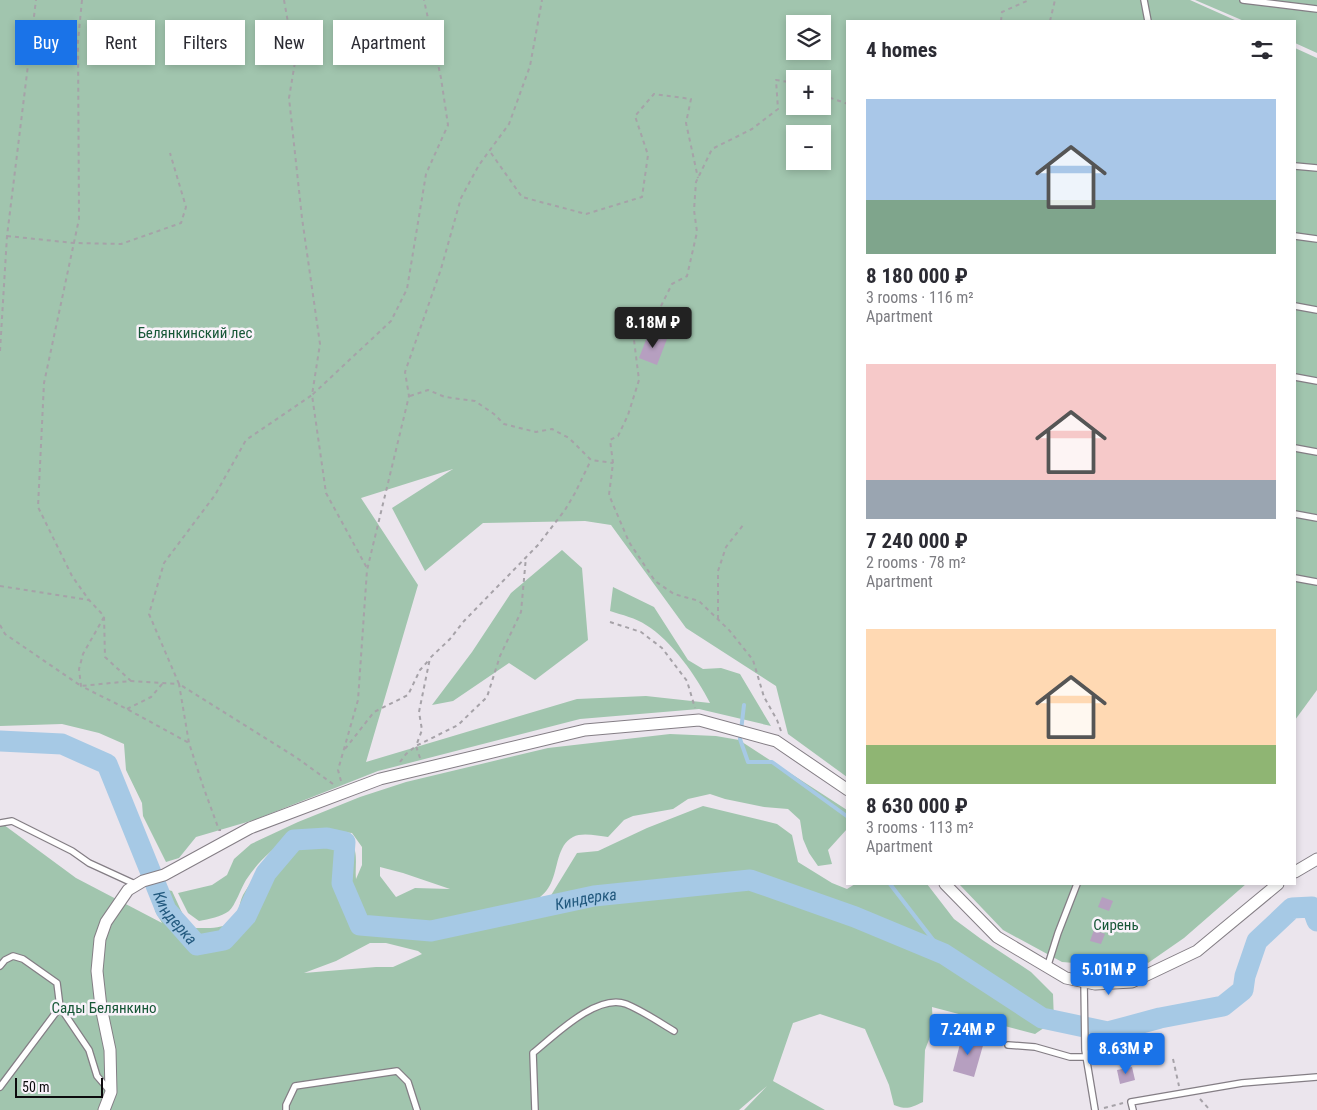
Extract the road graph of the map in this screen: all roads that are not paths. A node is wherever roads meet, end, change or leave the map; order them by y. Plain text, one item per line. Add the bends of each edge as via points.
1 (1144, 0) edge
2 (1243, 0) edge
3 (1317, 8) edge
4 (1148, 20) edge
5 (1296, 166) edge
6 (1317, 168) edge
7 (1296, 236) edge
8 (1317, 240) edge
9 (1296, 306) edge
10 (1317, 310) edge
11 (1296, 377) edge
12 (1317, 381) edge
13 (1296, 448) edge
14 (1317, 452) edge
15 (1296, 514) edge
16 (1317, 518) edge
17 (1296, 578) edge
18 (1317, 582) edge
19 (846, 789) edge
20 (0, 823) edge
21 (1317, 859) edge
22 (1296, 871) edge
23 (140, 883) junction
24 (946, 885) edge
25 (1077, 885) edge
26 (1277, 885) edge
27 (0, 966) edge
28 (1047, 968) junction
29 (1084, 981) junction
30 (60, 1007) junction
31 (674, 1031) dead end
32 (1008, 1045) dead end
33 (1087, 1057) junction
34 (1317, 1076) edge
35 (0, 1087) edge
36 (111, 1092) junction
37 (104, 1110) edge
38 (286, 1110) edge
39 (417, 1110) edge
40 (536, 1110) edge
41 (1096, 1110) edge
42 (1133, 1110) edge

1 - 4 lane
2 - 3 lane
5 - 6 lane
7 - 8 lane
9 - 10 lane
11 - 12 lane
13 - 14 lane
15 - 16 lane
17 - 18 lane
19 - 23 street via 776,742 699,720 585,730 390,777 345,792 250,828 164,875
20 - 23 lane via 12,821 89,863
21 - 22 street
23 - 36 street via 128,890 106,922 100,939 97,971 100,1007 110,1050
24 - 28 street via 997,937
25 - 28 lane
26 - 29 street via 1197,951 1132,982 1095,984
27 - 30 lane via 13,956 23,959 57,983
28 - 29 street via 1066,978
29 - 33 lane
30 - 35 lane
30 - 36 lane via 90,1050 97,1076
31 - 40 lane via 625,1003 590,1008 533,1053
32 - 33 lane via 1035,1047 1070,1057
33 - 41 lane
34 - 42 lane via 1242,1083 1130,1102
36 - 37 street
38 - 39 lane via 295,1086 397,1071 408,1082

